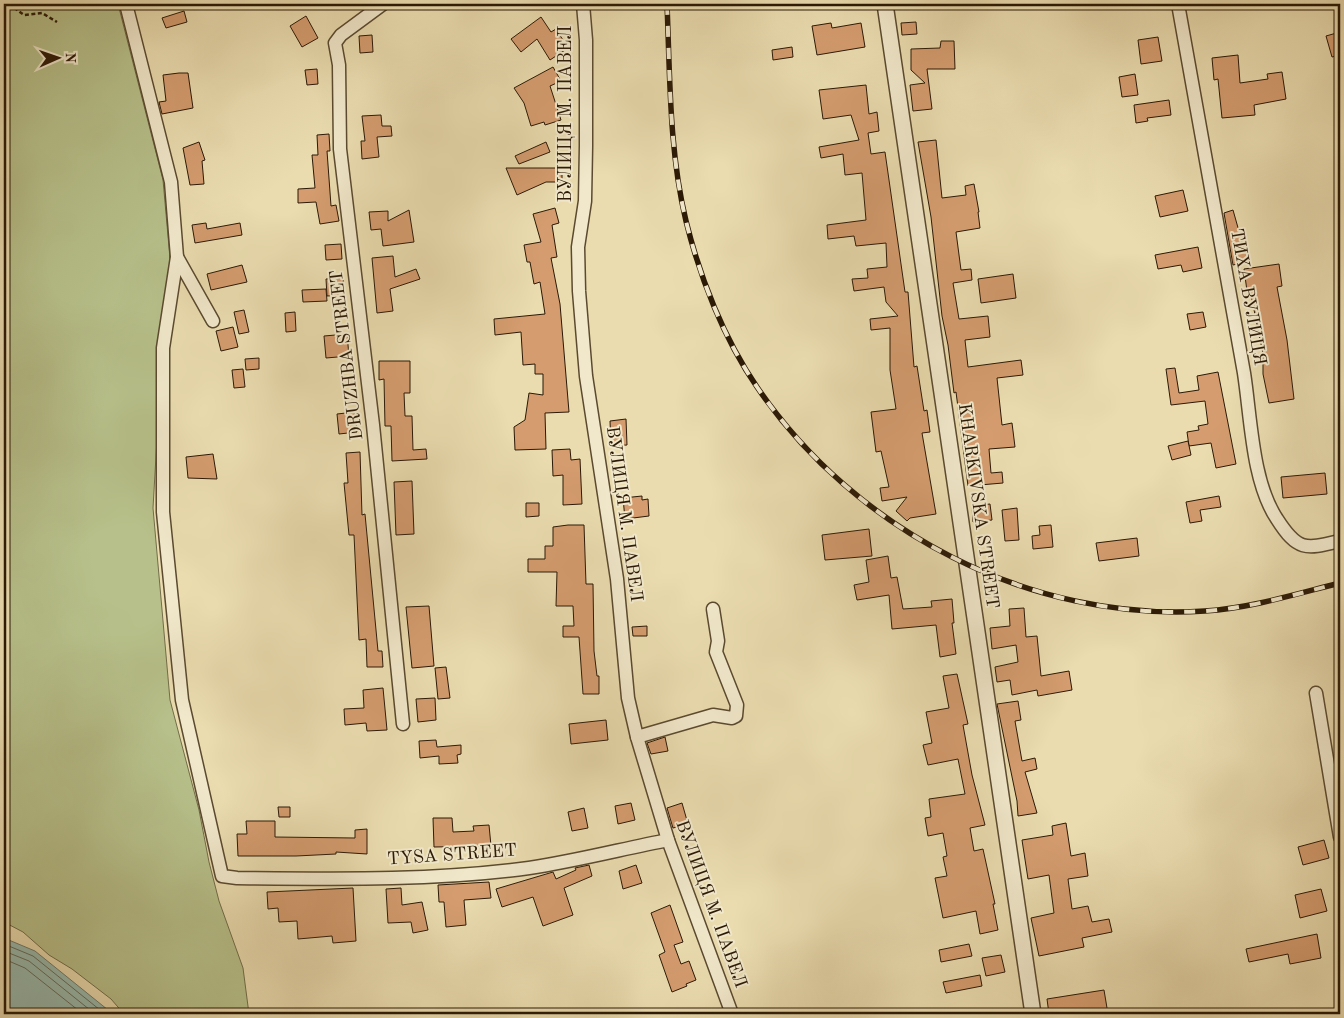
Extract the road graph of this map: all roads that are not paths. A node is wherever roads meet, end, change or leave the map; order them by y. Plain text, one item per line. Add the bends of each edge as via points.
1 (126, 4) edge
2 (382, 4) edge
3 (583, 4) edge
4 (885, 4) edge
5 (1178, 4) edge
6 (177, 257) junction
7 (213, 321) dead end
8 (1340, 541) edge
9 (713, 609) dead end
10 (1316, 693) dead end
11 (403, 724) dead end
12 (637, 737) junction
13 (1340, 837) edge
14 (668, 840) junction
15 (732, 1014) edge
16 (1034, 1014) edge

1 - 6 street via 171,182
2 - 11 street, DRUZHBA STREET via 335,43 339,65 340,149 373,425
3 - 12 street, ВУЛИЦЯ М. ПАВЕЛ via 586,40 585,192 578,247 579,291 586,376 617,579 628,698
4 - 16 street, KHARKIVSKA STREET
5 - 8 street, ТИХА ВУЛИЦЯ via 1261,486 1277,519 1296,542 1309,548
6 - 7 street
6 - 14 street, TYSA STREET via 163,348 164,512 182,700 222,876 354,880 482,873 530,868
9 - 12 street via 718,641 716,652 737,705 736,716 713,715
10 - 13 street
12 - 14 street, ВУЛИЦЯ М. ПАВЕЛ
14 - 15 street, ВУЛИЦЯ М. ПАВЕЛ

